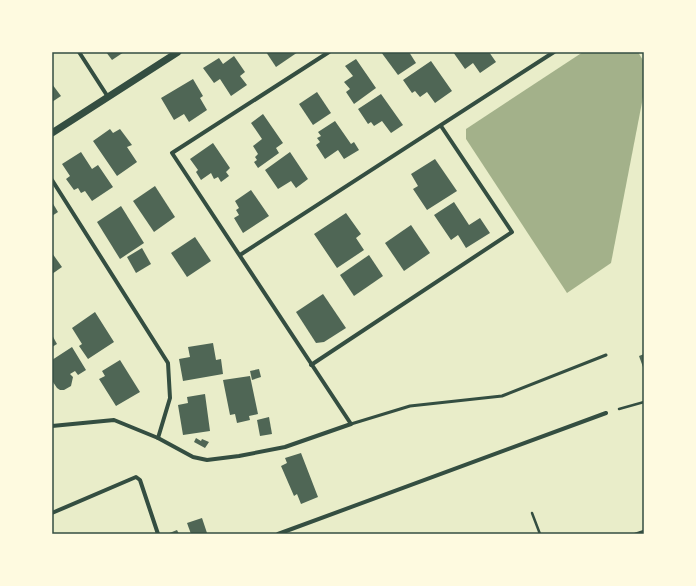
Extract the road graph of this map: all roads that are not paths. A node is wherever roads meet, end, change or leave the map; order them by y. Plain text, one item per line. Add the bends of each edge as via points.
1 (79, 52) edge
2 (178, 52) edge
3 (329, 52) edge
4 (554, 52) edge
5 (108, 97) junction
6 (441, 126) junction
7 (52, 133) edge
8 (52, 180) edge
9 (240, 255) junction
10 (606, 355) dead end
11 (311, 365) junction
12 (606, 413) road end
13 (351, 424) junction
14 (52, 426) edge
15 (158, 438) junction
16 (52, 513) edge
17 (158, 534) edge
18 (278, 534) edge

1 - 5 street
2 - 5 street
3 - 9 street via 172,153
4 - 6 street
5 - 7 street
6 - 9 street
6 - 11 street via 512,232
8 - 15 street via 168,363 170,398
9 - 11 street
10 - 13 lane via 502,396 410,406
11 - 13 street
12 - 18 street
13 - 15 street via 285,447 206,460 193,457
14 - 15 street via 114,420
16 - 17 street via 136,477 140,480

